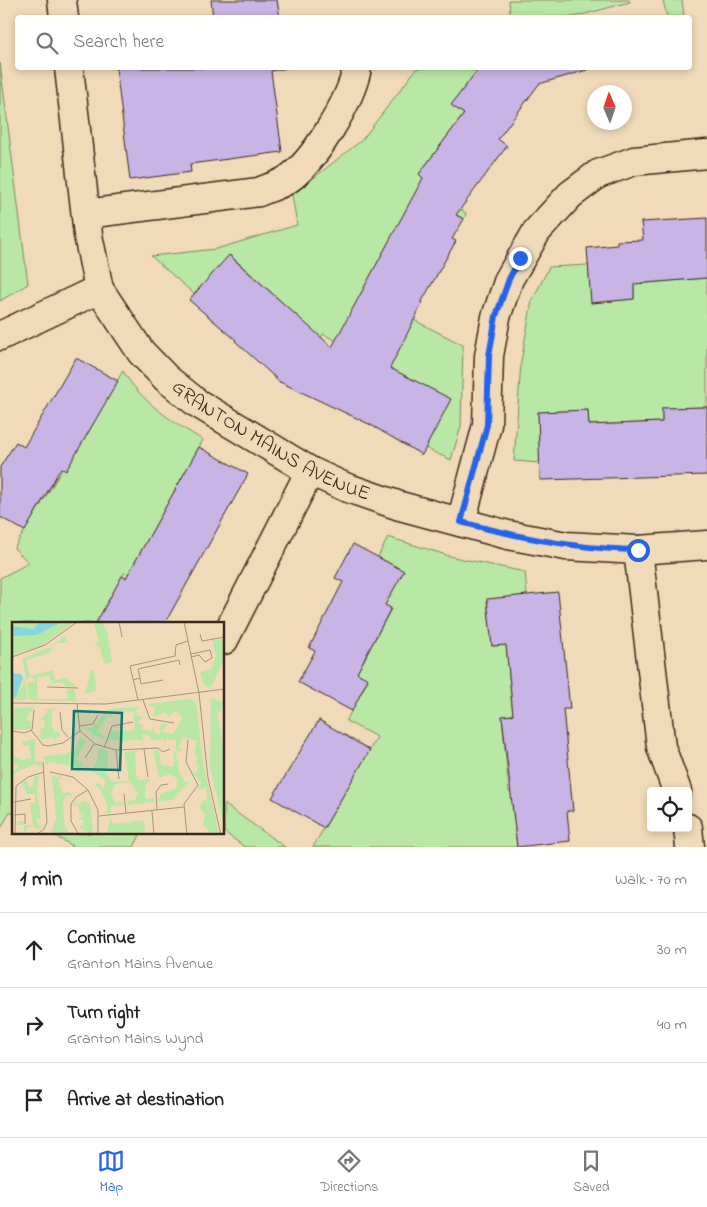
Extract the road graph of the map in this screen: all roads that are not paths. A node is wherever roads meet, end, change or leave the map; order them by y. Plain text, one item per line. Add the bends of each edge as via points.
1 (62, 0) edge
2 (64, 15) edge
3 (70, 70) edge
4 (356, 70) edge
5 (707, 154) edge
6 (86, 214) junction
7 (99, 289) junction
8 (0, 336) edge
9 (310, 471) junction
10 (461, 522) junction
11 (707, 545) edge
12 (638, 550) junction
13 (225, 638) edge
14 (676, 787) edge
15 (688, 832) edge
16 (690, 847) edge

1 - 2 street
3 - 6 street, GRANTON MAINS AVENUE
4 - 6 street via 338,118 302,167 285,181 259,192
5 - 10 street via 634,161 598,174 570,195 537,231 509,279 496,316 489,356 487,425
6 - 7 street, GRANTON MAINS AVENUE
7 - 8 street
7 - 9 street, GRANTON MAINS AVENUE via 128,336 166,378 197,403
9 - 10 street, GRANTON MAINS AVENUE via 381,500
9 - 13 street
10 - 12 street, GRANTON MAINS AVENUE via 558,544
11 - 12 street, GRANTON MAINS AVENUE
12 - 14 street via 662,747
15 - 16 street

